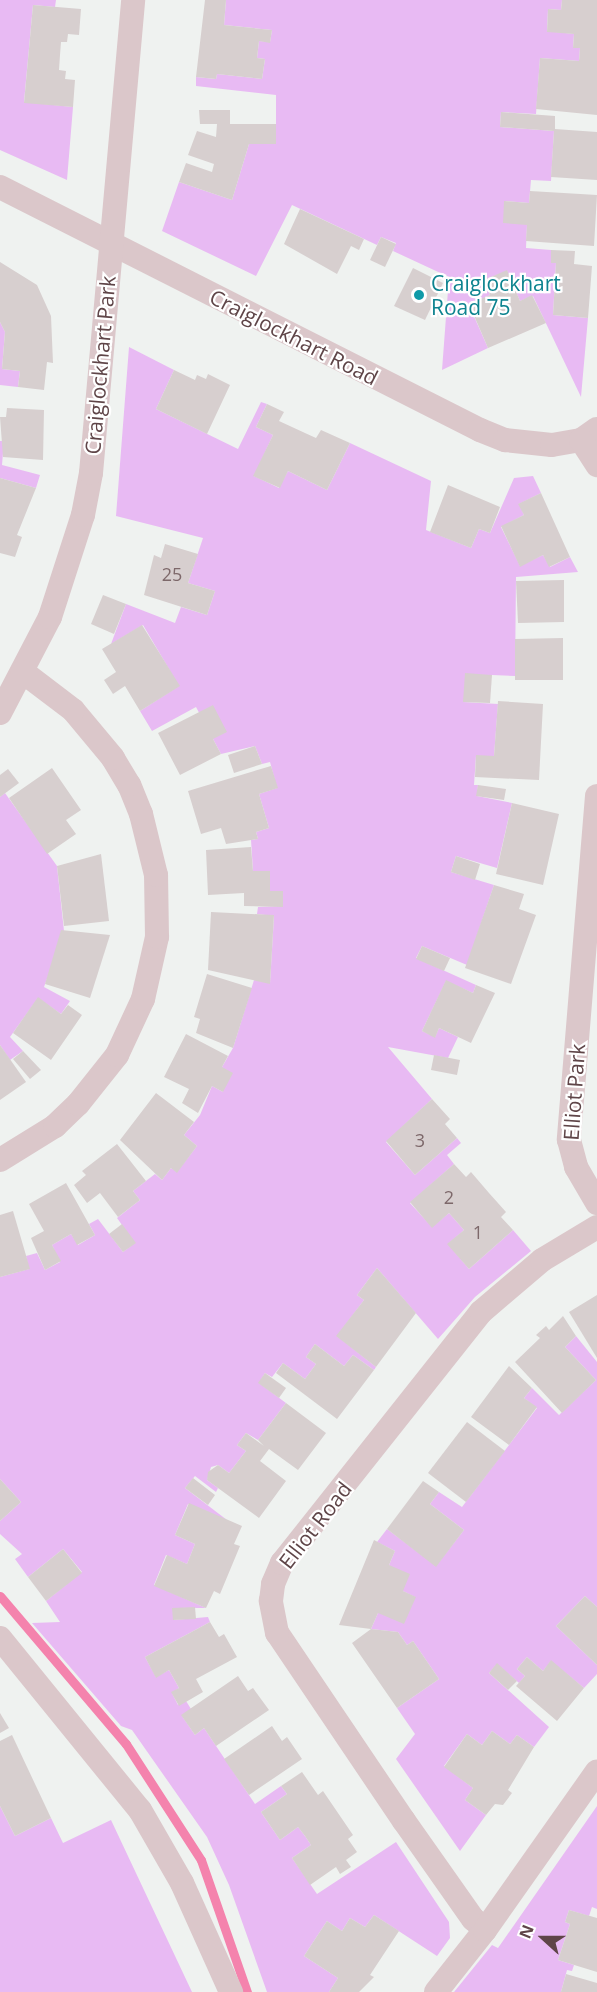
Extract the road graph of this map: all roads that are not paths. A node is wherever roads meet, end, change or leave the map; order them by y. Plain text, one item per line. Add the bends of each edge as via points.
1 (132, 0) edge
2 (0, 187) edge
3 (110, 244) junction
4 (589, 434) edge
5 (597, 465) edge
6 (23, 672) junction
7 (0, 713) edge
8 (597, 796) edge
9 (0, 1160) edge
10 (597, 1203) edge
11 (597, 1227) edge
12 (0, 1638) edge
13 (597, 1771) edge
14 (485, 1930) junction
15 (231, 1992) edge
16 (436, 1992) edge

1 - 3 street, Craiglockhart Park
2 - 3 street, Craiglockhart Road
3 - 4 street, Craiglockhart Road via 480,430 524,444 552,445
3 - 6 street, Craiglockhart Park via 91,473 83,515 58,595
4 - 5 street
6 - 7 street, Craiglockhart Park
6 - 9 street via 73,710 101,742 129,785 141,814 156,875 157,937 143,999 117,1055 99,1081 55,1126
8 - 10 street, Elliot Park via 569,1140 576,1167
11 - 14 street, Elliot Road via 542,1260 481,1312 282,1563 273,1584 271,1610 277,1633 404,1821 473,1919
12 - 15 street via 140,1810 182,1883
13 - 14 street
14 - 16 street

